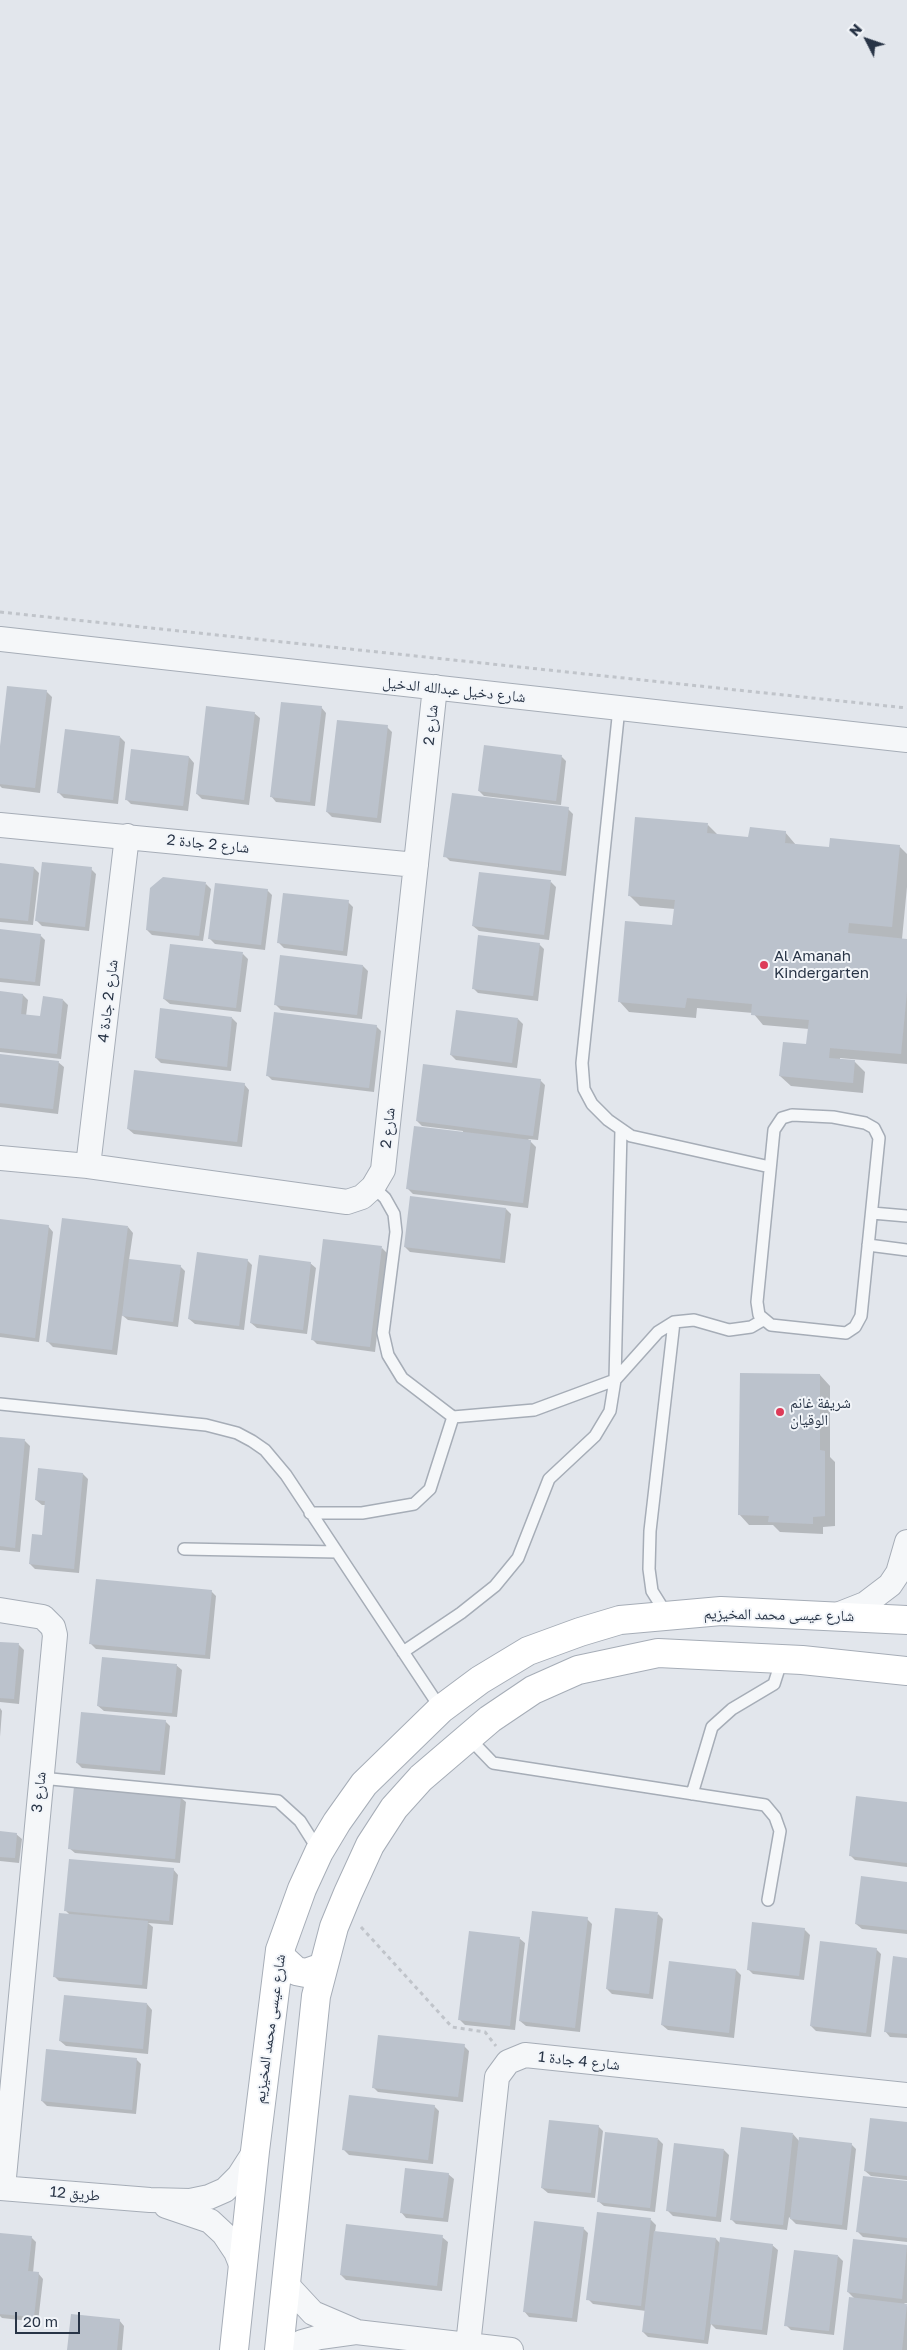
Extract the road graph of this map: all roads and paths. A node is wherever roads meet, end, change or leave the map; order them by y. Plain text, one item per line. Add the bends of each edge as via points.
1 (0, 612) edge
2 (0, 639) edge
3 (435, 687) junction
4 (618, 708) junction
5 (907, 708) edge
6 (907, 740) edge
7 (0, 824) edge
8 (128, 836) junction
9 (416, 865) junction
10 (621, 1130) junction
11 (0, 1158) edge
12 (88, 1166) junction
13 (770, 1167) junction
14 (373, 1187) junction
15 (872, 1212) junction
16 (907, 1216) edge
17 (868, 1245) junction
18 (907, 1250) edge
19 (763, 1320) junction
20 (674, 1322) junction
21 (615, 1380) junction
22 (0, 1404) edge
23 (453, 1417) junction
24 (310, 1513) junction
25 (907, 1542) edge
26 (184, 1549) dead end
27 (337, 1552) junction
28 (0, 1610) edge
29 (667, 1615) junction
30 (837, 1615) junction
31 (907, 1620) edge
32 (403, 1652) junction
33 (782, 1659) junction
34 (907, 1672) edge
35 (441, 1708) junction
36 (468, 1737) junction
37 (41, 1778) junction
38 (692, 1794) junction
39 (319, 1852) junction
40 (768, 1900) dead end
41 (342, 1906) junction
42 (280, 1950) junction
43 (323, 1968) junction
44 (9, 2014) edge
45 (312, 2024) junction
46 (270, 2026) junction
47 (508, 2062) junction
48 (907, 2094) edge
49 (255, 2151) junction
50 (1, 2188) edge
51 (150, 2200) junction
52 (242, 2267) junction
53 (286, 2284) junction
54 (356, 2332) junction
55 (468, 2345) junction
56 (234, 2350) edge
57 (279, 2350) edge
58 (291, 2350) edge
59 (511, 2350) edge

1 - 5 path
2 - 3 street, شارع دخيل عبدالله الدخيل
3 - 4 street, شارع دخيل عبدالله الدخيل
3 - 9 street, شارع 2
4 - 6 street, شارع دخيل عبدالله الدخيل
4 - 10 lane via 582,1063 584,1089 592,1104
7 - 8 street, شارع 2 جادة 2
8 - 9 street, شارع 2 جادة 2
8 - 12 street, شارع 2 جادة 4
9 - 14 street, شارع 2 via 383,1170
10 - 13 lane via 648,1141
10 - 21 lane
11 - 12 street
12 - 14 street via 347,1202 362,1197
13 - 15 lane via 774,1130 782,1118 833,1116 865,1123 874,1128 879,1138
13 - 19 lane via 757,1302
14 - 23 lane via 386,1198 394,1214 396,1232 383,1333 388,1355 402,1378
15 - 16 lane
15 - 17 lane
17 - 18 lane
17 - 19 lane via 861,1316 855,1327 846,1333 771,1325
19 - 20 lane via 751,1327 729,1330 694,1320
20 - 21 lane via 658,1332
20 - 29 lane via 650,1531 649,1569 652,1591
21 - 23 lane via 534,1410
21 - 32 lane via 610,1411 595,1436 549,1479 518,1558 495,1586
22 - 24 lane via 206,1425 238,1433 265,1450 276,1462
23 - 24 lane via 430,1489 414,1504 362,1514
24 - 27 lane
25 - 30 street via 898,1573 890,1585 865,1604
26 - 27 lane
27 - 32 lane
28 - 37 street, شارع 3 via 43,1617 53,1627
29 - 30 street, شارع عيسى محمد المخيزيم via 721,1610
29 - 35 street, شارع عيسى محمد المخيزيم via 620,1620 528,1651
30 - 31 street, شارع عيسى محمد المخيزيم
32 - 35 lane
33 - 34 street
33 - 36 street via 658,1653 617,1660 578,1670 533,1690
33 - 38 lane via 774,1684 732,1709 712,1727
35 - 39 street, شارع عيسى محمد المخيزيم via 364,1784
36 - 38 lane via 493,1763
36 - 41 street via 421,1778 394,1808 370,1845
37 - 39 lane via 278,1801 300,1821
37 - 44 street, شارع 3
38 - 40 lane via 765,1805 775,1817 780,1831
39 - 42 street, شارع عيسى محمد المخيزيم
41 - 43 street
41 - 47 path via 452,2027 485,2032
42 - 43 street via 283,1959 296,1971 306,1973
42 - 46 street, شارع عيسى محمد المخيزيم
43 - 45 street
44 - 50 street, شارع 3
45 - 46 street via 307,2016 291,2010 274,2018
45 - 53 street
46 - 49 street, شارع عيسى محمد المخيزيم
47 - 48 street, شارع 4 جادة 1 via 525,2055
47 - 55 street via 498,2077
49 - 51 street, طريق 12 via 239,2176 225,2190 190,2200
49 - 52 street, شارع عيسى محمد المخيزيم
50 - 51 street, طريق 12
51 - 52 street, طريق 12 via 210,2222 224,2234
52 - 56 street, شارع عيسى محمد المخيزيم
53 - 54 street via 313,2313
53 - 57 street
54 - 55 street
54 - 58 street via 320,2336
55 - 59 street

